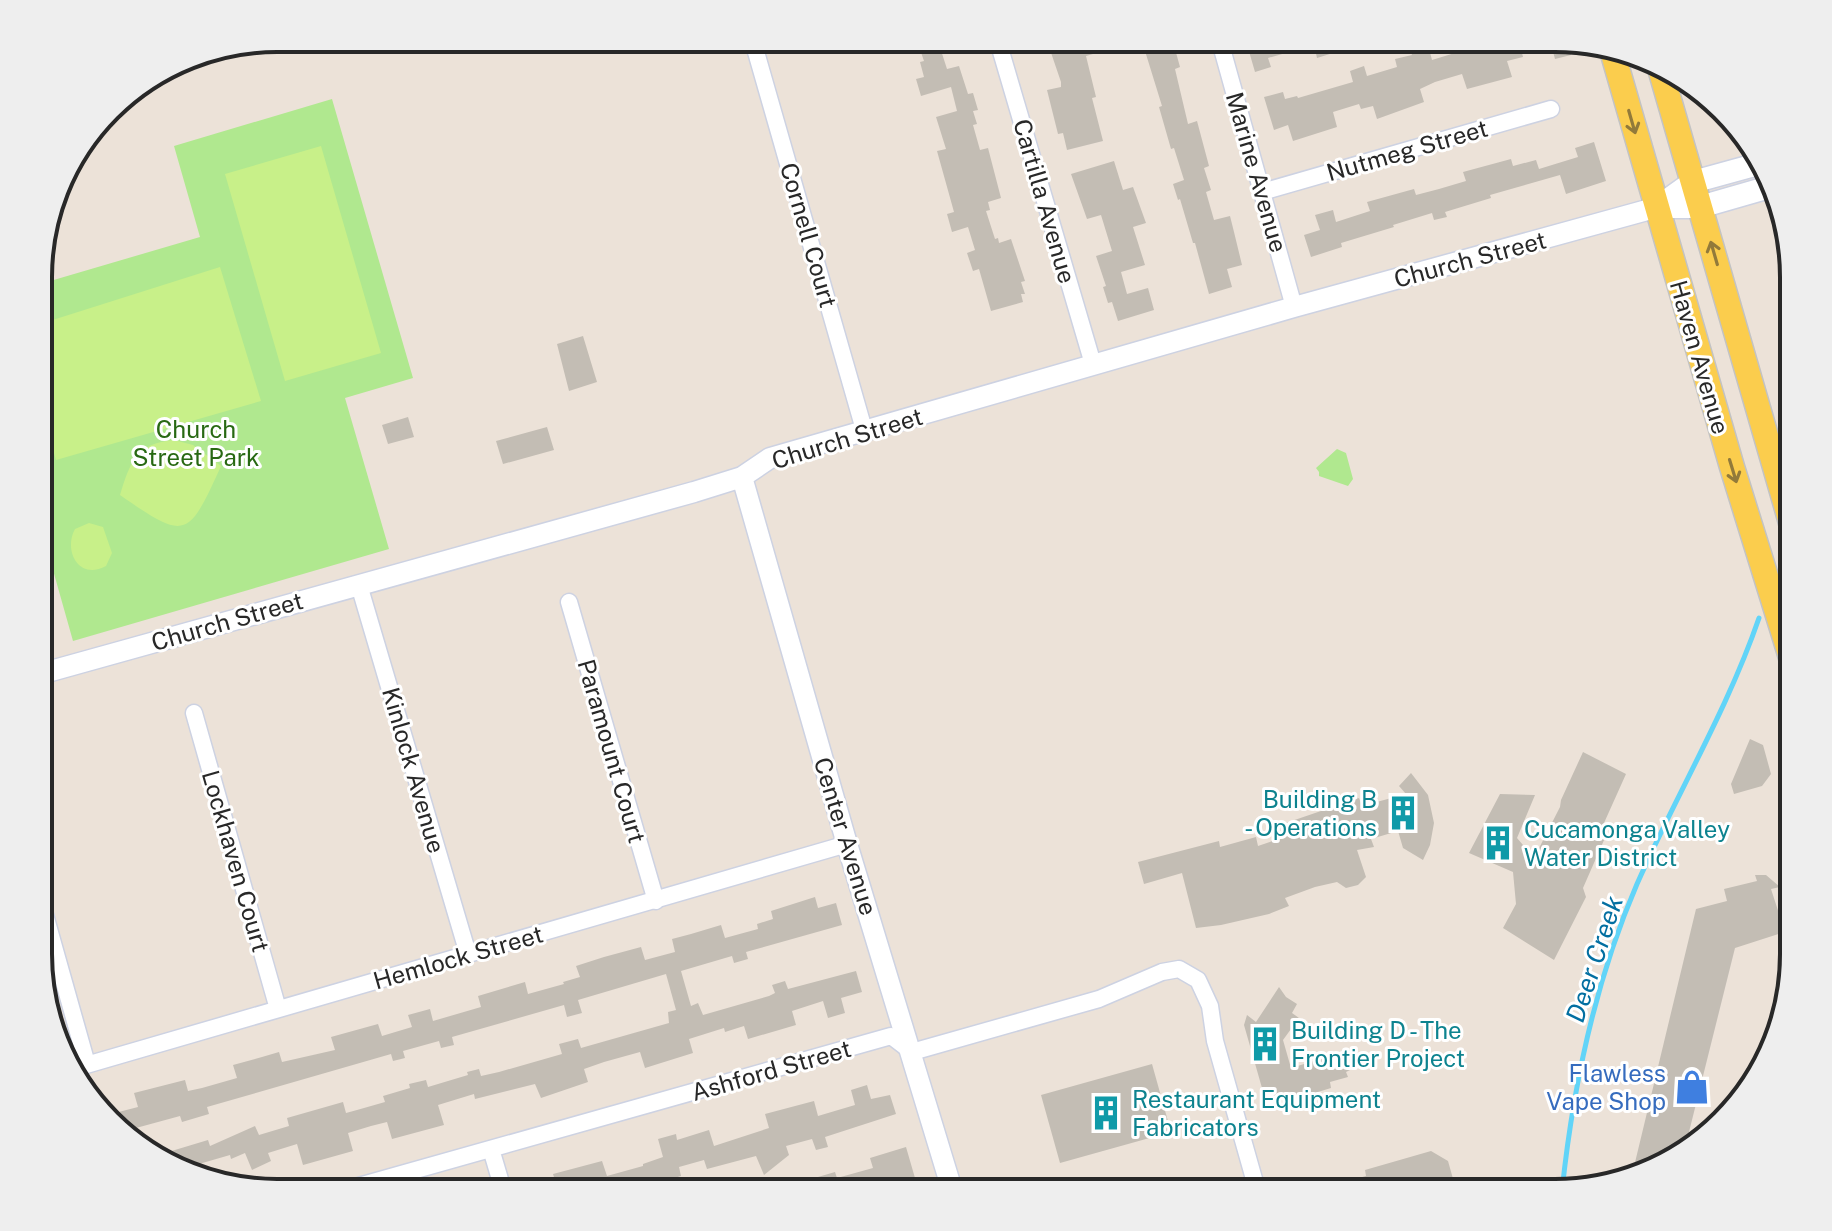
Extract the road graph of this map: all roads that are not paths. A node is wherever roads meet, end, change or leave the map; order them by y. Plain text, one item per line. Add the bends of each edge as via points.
1 (756, 52) edge
2 (1001, 52) edge
3 (1223, 52) edge
4 (1615, 61) edge
5 (1663, 80) edge
6 (1551, 109) dead end
7 (1751, 166) edge
8 (1693, 182) junction
9 (1762, 189) edge
10 (1262, 192) junction
11 (1658, 207) junction
12 (1700, 207) junction
13 (1294, 307) junction
14 (1093, 364) junction
15 (865, 433) junction
16 (742, 477) junction
17 (1780, 484) edge
18 (359, 585) junction
19 (569, 602) dead end
20 (1780, 622) edge
21 (52, 671) edge
22 (194, 713) dead end
23 (847, 844) junction
24 (656, 901) junction
25 (52, 940) edge
26 (468, 954) junction
27 (278, 1009) junction
28 (912, 1052) junction
29 (87, 1064) junction
30 (82, 1066) edge
31 (491, 1149) junction
32 (384, 1179) edge
33 (500, 1179) edge
34 (949, 1179) edge
35 (1254, 1179) edge

1 - 15 street, Cornell Court
2 - 14 street, Cartilla Avenue
3 - 10 street, Marine Avenue
4 -> 11 main road, Haven Avenue
5 - 8 main road, Haven Avenue
6 - 10 street, Nutmeg Street
7 - 8 main road, Church Street
8 - 11 main road, Church Street
8 - 12 main road, Haven Avenue
9 - 12 main road, Church Street
10 - 13 street, Marine Avenue
11 - 12 main road, Church Street
11 - 13 street, Church Street
11 -> 20 main road, Haven Avenue
17 -> 12 main road, Haven Avenue
13 - 14 street, Church Street
14 - 15 street, Church Street
15 - 16 street, Church Street via 770,458
16 - 18 street, Church Street
16 - 23 street, Center Avenue
18 - 21 street, Church Street
18 - 26 street, Kinlock Avenue
19 - 24 street, Paramount Court
22 - 27 street, Lockhaven Court
23 - 24 street, Hemlock Street
23 - 28 street, Center Avenue
24 - 26 street, Hemlock Street
25 - 29 street
26 - 27 street, Hemlock Street
27 - 29 street, Hemlock Street
28 - 31 street, Ashford Street via 891,1036
28 - 34 street, Center Avenue
28 - 35 street via 1099,999 1179,969 1198,980 1210,1006
29 - 30 street, Hemlock Street
31 - 32 street, Ashford Street
31 - 33 street

